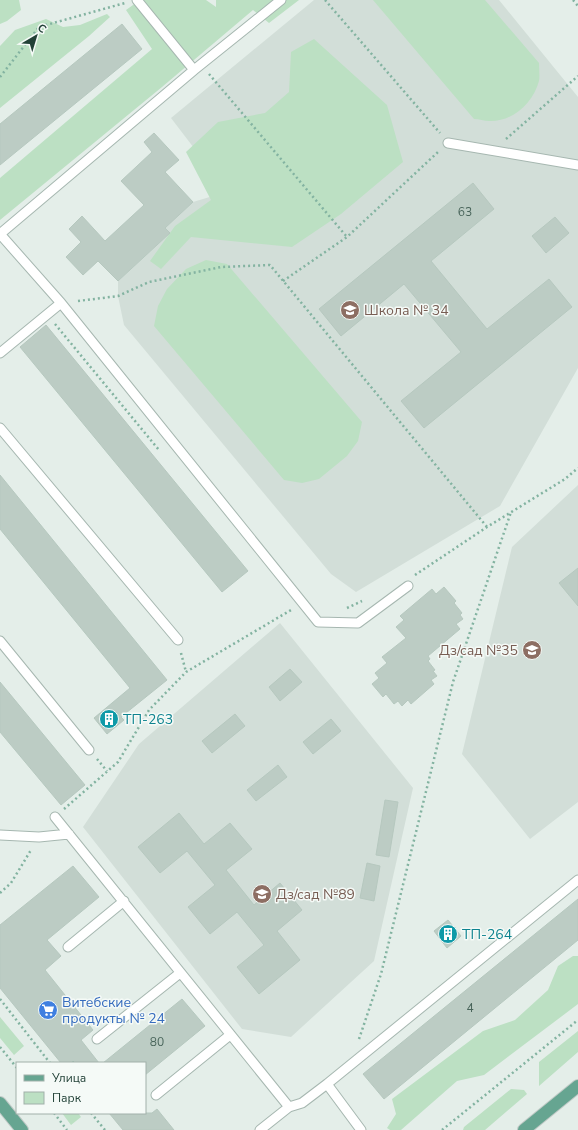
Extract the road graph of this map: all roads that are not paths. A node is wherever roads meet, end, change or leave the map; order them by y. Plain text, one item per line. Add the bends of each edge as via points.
1 (137, 0) edge
2 (281, 0) edge
3 (198, 67) junction
4 (448, 143) road end
5 (578, 166) edge
6 (0, 234) edge
7 (61, 303) junction
8 (0, 353) edge
9 (0, 428) edge
10 (409, 583) road end
11 (178, 640) road end
12 (0, 641) edge
13 (89, 750) dead end
14 (55, 817) road end
15 (69, 834) junction
16 (0, 835) edge
17 (578, 880) edge
18 (124, 902) junction
19 (68, 947) dead end
20 (180, 973) junction
21 (230, 1034) junction
22 (97, 1039) dead end
23 (327, 1084) junction
24 (578, 1086) edge
25 (156, 1095) dead end
26 (0, 1103) edge
27 (289, 1107) junction
28 (22, 1130) edge
29 (260, 1130) edge
30 (361, 1130) edge
31 (524, 1130) edge

1 - 3 lane
2 - 3 lane
3 - 6 lane
4 - 5 lane
6 - 7 lane
7 - 8 lane
7 - 10 lane via 318,622 358,622
9 - 11 lane
12 - 13 lane
14 - 15 lane
15 - 16 lane via 39,837
15 - 18 lane
17 - 23 lane
18 - 19 lane
18 - 20 lane
20 - 21 lane
20 - 22 lane
21 - 25 lane
21 - 27 lane
23 - 27 lane via 302,1103
23 - 30 lane
24 - 31 main road
26 - 28 main road
27 - 29 lane

